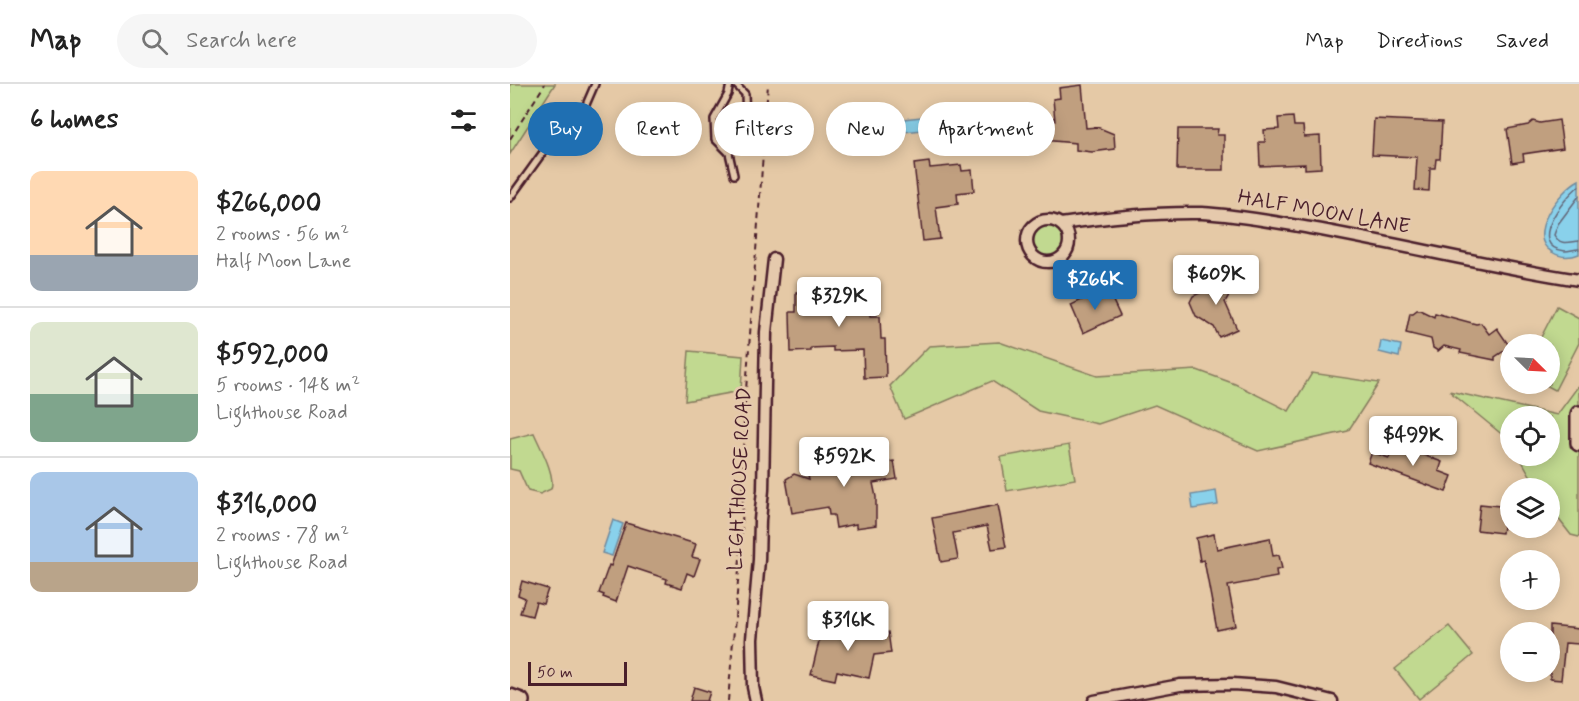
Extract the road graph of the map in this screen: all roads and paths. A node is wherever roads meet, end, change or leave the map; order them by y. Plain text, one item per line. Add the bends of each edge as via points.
1 (545, 84) edge
2 (595, 84) edge
3 (730, 84) edge
4 (735, 84) edge
5 (768, 84) edge
6 (724, 102) edge
7 (745, 102) edge
8 (510, 139) edge
9 (730, 156) edge
10 (734, 175) dead end
11 (510, 198) edge
12 (1061, 224) junction
13 (774, 259) dead end
14 (1579, 280) edge
15 (1579, 414) edge
16 (1579, 443) edge
17 (510, 697) edge
18 (521, 701) edge
19 (728, 701) edge
20 (756, 701) edge
21 (1094, 701) edge
22 (1332, 701) edge

1 - 8 path
2 - 11 lane via 585,107 546,148
3 - 6 lane
4 - 7 lane via 745,94
5 - 19 path via 745,406 742,534
9 - 10 lane
12 - 12 street, HALF MOON LANE via 1047,219 1034,224 1027,237 1033,256 1052,262 1064,255 1069,242
12 - 14 street, HALF MOON LANE via 1133,215 1239,216
13 - 20 street, LIGHTHOUSE ROAD via 766,332 763,490 752,639
15 - 16 street
17 - 18 street
21 - 22 street via 1179,686 1233,684 1276,687

